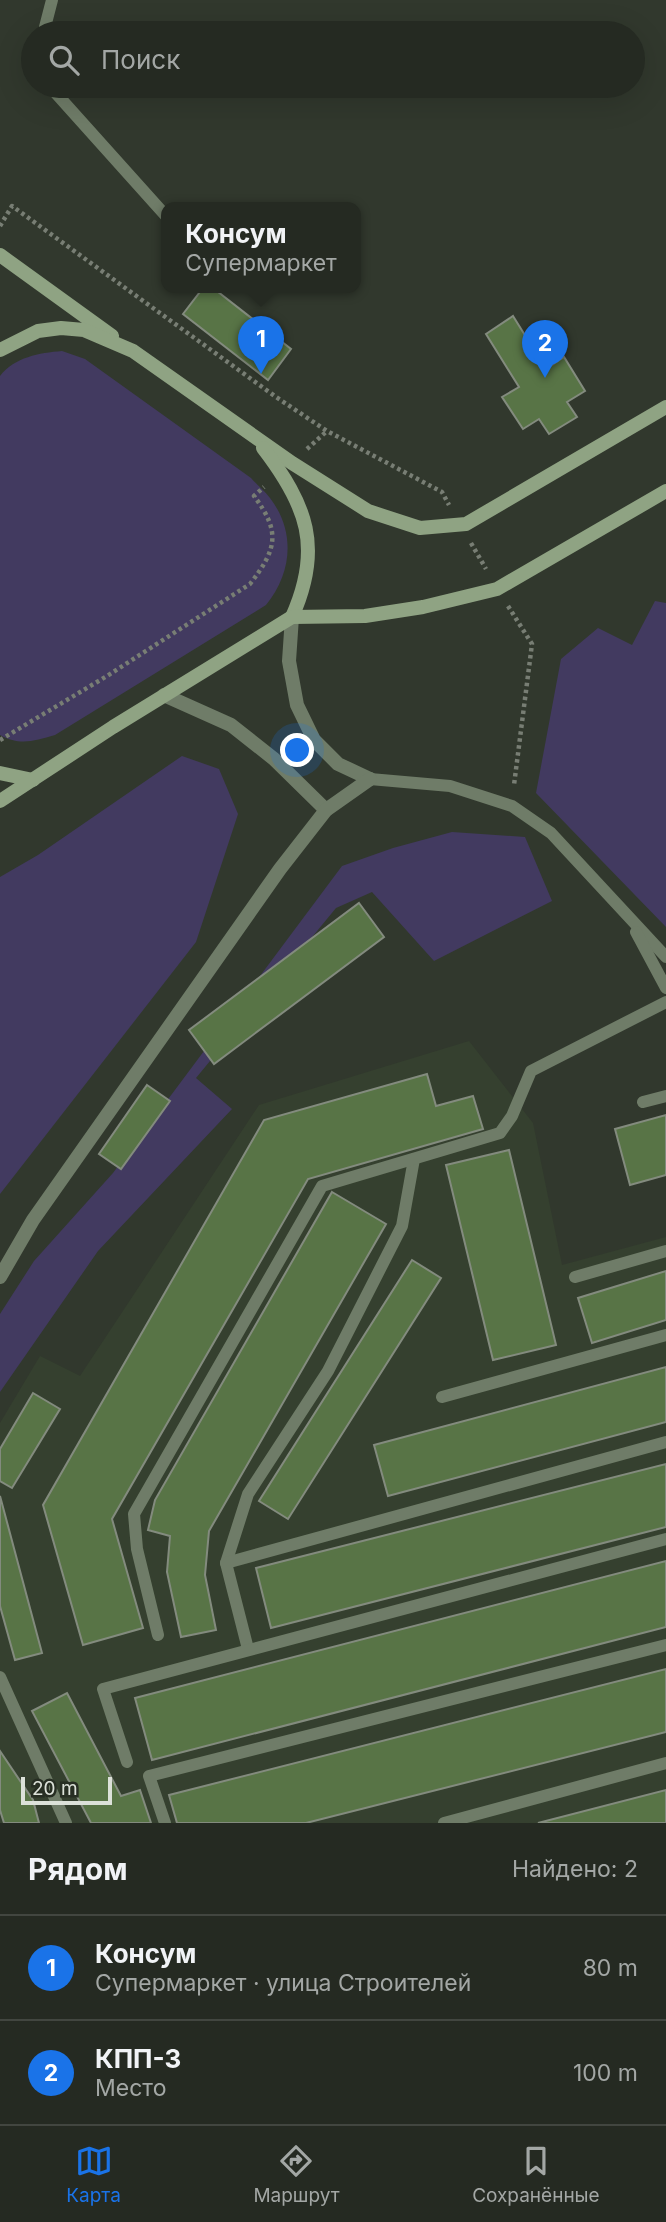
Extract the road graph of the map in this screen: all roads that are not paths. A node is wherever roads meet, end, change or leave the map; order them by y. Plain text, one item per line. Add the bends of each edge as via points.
1 (52, 0) edge
2 (47, 21) edge
3 (60, 98) edge
4 (161, 210) edge
5 (0, 255) edge
6 (0, 350) edge
7 (133, 351) junction
8 (666, 407) edge
9 (251, 432) junction
10 (666, 491) edge
11 (292, 617) junction
12 (164, 695) junction
13 (0, 773) edge
14 (370, 779) junction
15 (33, 780) junction
16 (0, 801) edge
17 (326, 810) junction
18 (628, 916) junction
19 (666, 957) edge
20 (666, 988) edge
21 (666, 1002) edge
22 (666, 1096) edge
23 (643, 1102) dead end
24 (414, 1159) junction
25 (666, 1251) edge
26 (0, 1277) edge
27 (575, 1277) dead end
28 (666, 1335) edge
29 (442, 1396) dead end
30 (666, 1442) edge
31 (666, 1539) edge
32 (226, 1563) junction
33 (158, 1635) dead end
34 (666, 1645) edge
35 (248, 1649) junction
36 (0, 1677) edge
37 (127, 1762) dead end
38 (666, 1763) edge
39 (66, 1823) edge
40 (165, 1823) edge
41 (444, 1823) edge

1 - 2 lane
3 - 4 lane
5 - 7 main road
6 - 7 main road via 38,331 61,328 84,330
7 - 9 main road
8 - 9 main road via 466,524 420,528 368,511
9 - 11 main road via 299,502 307,532 309,564
10 - 11 main road via 504,587 365,616
11 - 12 main road
11 - 14 street via 289,661 297,705 314,740 338,764
12 - 15 main road
12 - 17 street via 231,725
13 - 15 main road
14 - 17 street
14 - 18 lane via 450,786 512,806 551,833
15 - 16 main road
17 - 26 street via 33,1220
18 - 19 lane
18 - 20 lane
21 - 24 lane via 531,1071 500,1133
22 - 23 lane
24 - 32 lane via 402,1226 328,1371 248,1494
24 - 33 lane via 321,1186 134,1514 137,1549
25 - 27 lane
28 - 29 lane
30 - 32 lane
31 - 35 lane
32 - 35 lane
34 - 40 lane via 149,1776
35 - 37 lane via 103,1689
36 - 39 lane
38 - 41 lane

